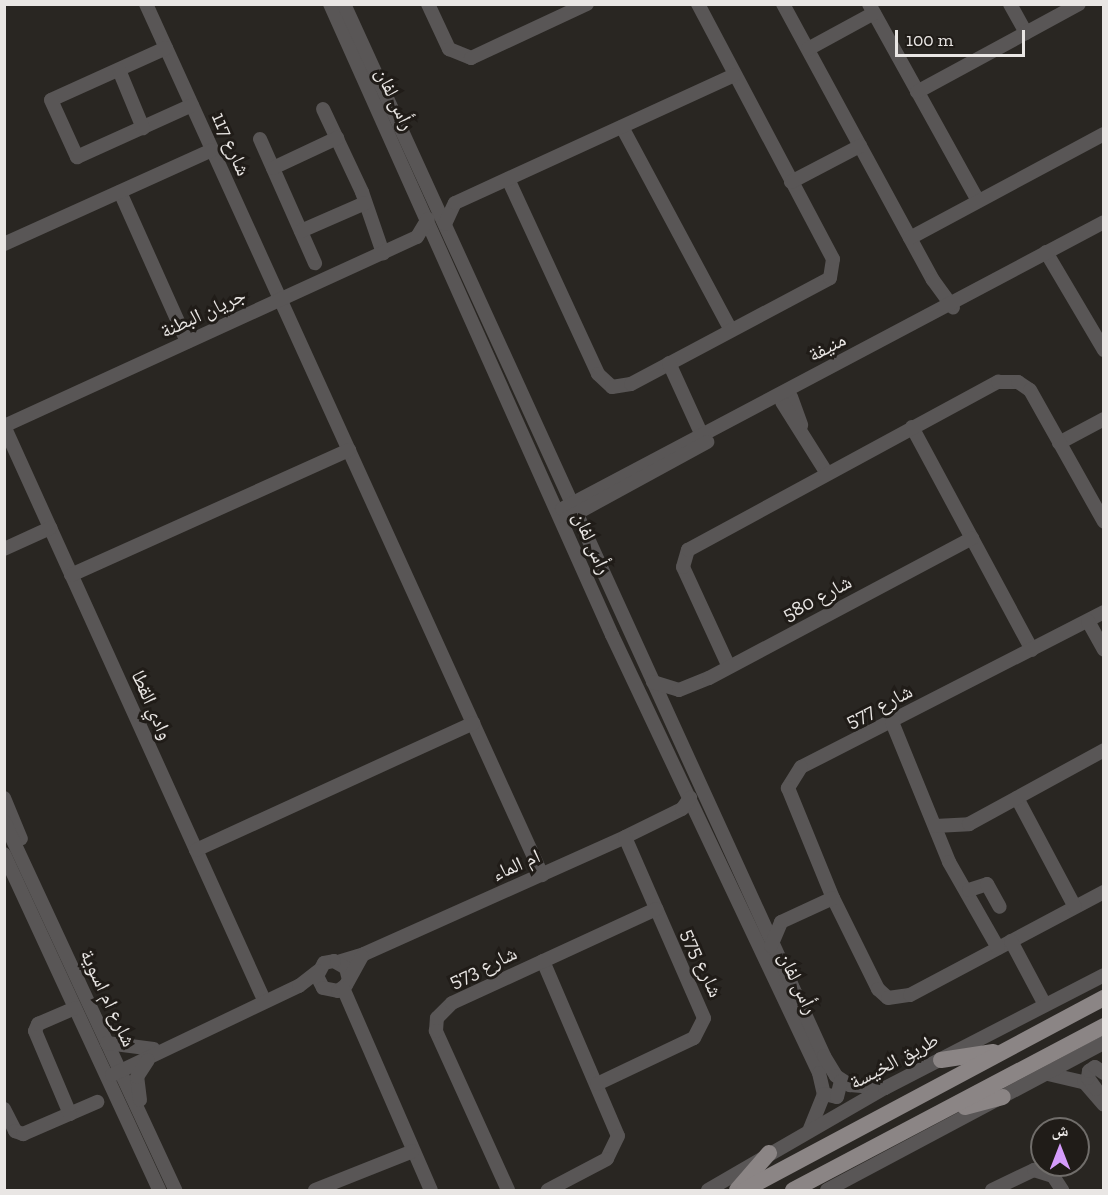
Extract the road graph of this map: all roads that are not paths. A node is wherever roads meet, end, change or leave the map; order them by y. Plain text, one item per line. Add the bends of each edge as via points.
1 (146, 4) edge
2 (330, 4) edge
3 (344, 4) edge
4 (428, 4) edge
5 (587, 4) edge
6 (698, 4) edge
7 (783, 4) edge
8 (1010, 4) edge
9 (1079, 4) edge
10 (872, 9) edge
11 (1026, 33) junction
12 (166, 48) junction
13 (808, 49) junction
14 (119, 70) junction
15 (734, 75) junction
16 (917, 92) junction
17 (192, 105) junction
18 (323, 110) dead end
19 (622, 127) junction
20 (143, 128) junction
21 (1104, 134) edge
22 (337, 138) junction
23 (260, 139) dead end
24 (860, 146) junction
25 (212, 150) junction
26 (273, 168) junction
27 (508, 179) junction
28 (791, 182) junction
29 (120, 192) junction
30 (431, 194) junction
31 (978, 201) junction
32 (365, 203) junction
33 (455, 203) junction
34 (428, 219) junction
35 (1104, 222) edge
36 (445, 224) junction
37 (301, 231) junction
38 (1104, 231) edge
39 (417, 237) junction
40 (910, 238) junction
41 (437, 240) junction
42 (4, 244) edge
43 (387, 251) junction
44 (1052, 254) junction
45 (455, 262) junction
46 (315, 263) dead end
47 (280, 299) junction
48 (947, 309) junction
49 (731, 330) junction
50 (188, 342) junction
51 (1104, 350) edge
52 (669, 363) junction
53 (787, 400) junction
54 (1104, 419) edge
55 (4, 426) edge
56 (912, 427) junction
57 (707, 438) junction
58 (1059, 443) junction
59 (349, 450) junction
60 (826, 472) junction
61 (565, 513) junction
62 (1104, 522) edge
63 (50, 528) junction
64 (972, 538) junction
65 (4, 549) edge
66 (71, 575) junction
67 (1104, 612) edge
68 (1088, 621) junction
69 (1032, 650) junction
70 (1104, 650) edge
71 (729, 667) junction
72 (653, 682) junction
73 (679, 690) junction
74 (669, 718) junction
75 (892, 722) junction
76 (473, 723) junction
77 (1104, 750) edge
78 (4, 798) edge
79 (1017, 798) junction
80 (686, 804) junction
81 (4, 821) edge
82 (935, 826) junction
83 (625, 837) junction
84 (196, 850) junction
85 (10, 861) edge
86 (542, 875) junction
87 (11, 882) edge
88 (969, 890) junction
89 (1104, 892) edge
90 (833, 898) junction
91 (1000, 907) dead end
92 (1075, 907) junction
93 (656, 909) junction
94 (756, 911) junction
95 (781, 922) junction
96 (1011, 941) junction
97 (771, 946) junction
98 (998, 948) junction
99 (364, 954) junction
100 (543, 961) junction
101 (338, 962) junction
102 (318, 971) junction
103 (1104, 975) edge
104 (299, 986) junction
105 (336, 986) junction
106 (1104, 998) edge
107 (264, 1000) junction
108 (1045, 1005) junction
109 (74, 1006) junction
110 (1104, 1026) edge
111 (107, 1043) junction
112 (1104, 1043) edge
113 (1009, 1049) junction
114 (152, 1053) junction
115 (941, 1060) junction
116 (119, 1068) junction
117 (1104, 1073) edge
118 (106, 1074) junction
119 (1046, 1074) junction
120 (841, 1081) junction
121 (597, 1084) junction
122 (885, 1088) junction
123 (824, 1094) junction
124 (1003, 1097) junction
125 (1102, 1101) edge
126 (96, 1102) dead end
127 (4, 1109) edge
128 (70, 1114) junction
129 (938, 1114) junction
130 (147, 1131) junction
131 (808, 1131) junction
132 (409, 1149) junction
133 (769, 1153) junction
134 (159, 1191) edge
135 (175, 1191) edge
136 (315, 1191) edge
137 (425, 1191) edge
138 (431, 1191) edge
139 (508, 1191) edge
140 (548, 1191) edge
141 (708, 1191) edge
142 (737, 1191) edge
143 (744, 1191) edge
144 (793, 1191) edge
145 (827, 1191) edge
146 (992, 1191) edge
147 (1062, 1191) edge

1 - 12 street, شارع 117
2 - 34 street, رأس لفان
3 - 30 street, رأس لفان
4 - 5 street via 449,49 471,58
6 - 15 street
7 - 13 street
8 - 11 street
9 - 11 street
10 - 13 street
10 - 16 street
11 - 16 street
12 - 14 street
12 - 17 street, شارع 117
13 - 24 street
14 - 20 street
14 - 20 street via 51,100 77,157
15 - 19 street
15 - 28 street
16 - 31 street
17 - 20 street
17 - 25 street, شارع 117
18 - 22 street
19 - 27 street
19 - 49 street
21 - 31 street
22 - 26 street
22 - 32 street
23 - 26 street
24 - 28 street
24 - 40 street
25 - 29 street
25 - 47 street, شارع 117
26 - 37 street
27 - 33 street
27 - 52 street via 601,379 612,387 626,386
28 - 49 street via 833,259 832,274 822,284
29 - 42 street
29 - 50 street
30 - 33 street via 441,202
30 - 36 street, رأس لفان
31 - 40 street
32 - 37 street
32 - 43 street via 372,218 379,222
33 - 36 street
34 - 39 street
34 - 41 street, رأس لفان
35 - 44 street, منيفة
36 - 45 street, رأس لفان
37 - 46 street
38 - 44 street, منيفة
39 - 41 street
39 - 43 street, جريان البطنة
40 - 48 street
41 - 45 street, رأس لفان
43 - 47 street, جريان البطنة
44 - 48 street, منيفة
44 - 51 street
45 - 61 street, رأس لفان
47 - 50 street, جريان البطنة
47 - 59 street, شارع 117
48 - 53 street, منيفة
48 - 57 street, منيفة
49 - 52 street
50 - 55 street, جريان البطنة
52 - 57 street
53 - 57 street, منيفة
53 - 60 street
54 - 58 street
55 - 63 street, وادي القطا
56 - 58 street via 998,382 1011,380 1030,390
56 - 60 street
56 - 64 street
57 - 61 street, منيفة
58 - 62 street
59 - 66 street
59 - 76 street, شارع 117
60 - 71 street via 703,538 684,555 683,567
61 - 72 street, رأس لفان
61 - 80 street, رأس لفان
63 - 65 street
63 - 66 street, وادي القطا
64 - 69 street
64 - 71 street, شارع 580
66 - 84 street, وادي القطا
67 - 68 street, شارع 577
68 - 69 street, شارع 577
68 - 70 street
69 - 75 street, شارع 577
71 - 73 street, شارع 580
72 - 73 street
72 - 74 street, رأس لفان
73 - 74 street
74 - 94 street, رأس لفان
75 - 82 street
75 - 90 street, شارع 577 via 801,767 789,782 790,800
76 - 84 street
76 - 86 street, شارع 117
77 - 79 street
78 - 85 street via 19,831
79 - 82 street via 964,825
79 - 92 street
80 - 83 street, ام الماء
80 - 123 street, رأس لفان via 698,816 819,1073
81 - 85 street, شارع ام اسوية
82 - 88 street via 949,862
83 - 86 street, ام الماء
83 - 93 street, شارع 575
84 - 107 street, وادي القطا
85 - 87 street, شارع ام اسوية
85 - 111 street, شارع ام اسوية
86 - 99 street, ام الماء
87 - 109 street, شارع ام اسوية
88 - 91 street via 987,884
88 - 98 street
89 - 92 street, شارع 577
90 - 95 street
90 - 98 street, شارع 577 via 878,989 888,998 910,995
92 - 96 street, شارع 577
93 - 100 street, شارع 573
93 - 121 street, شارع 575 via 701,1008 704,1024 694,1038
94 - 95 street
94 - 97 street, رأس لفان
95 - 97 street
96 - 98 street, شارع 577
96 - 108 street
97 - 120 street, رأس لفان
99 - 101 street, ام الماء
99 - 105 street
100 - 121 street
100 - 139 street, شارع 573 via 445,1007 435,1024
101 - 102 street, ام الماء via 324,963
101 - 105 street
102 - 104 street
102 - 105 street
103 - 108 street, طريق الخيسة
104 - 105 street
104 - 107 street
105 - 132 street
106 - 113 main road
107 - 114 street
108 - 115 street, طريق الخيسة
109 - 118 street, شارع ام اسوية
109 - 128 street via 38,1024 35,1032
110 - 129 main road
111 - 114 street
111 - 116 street, شارع ام اسوية
112 - 119 street
113 - 115 main road
113 - 143 main road
114 - 116 street
114 - 130 street via 136,1083
115 - 122 street, طريق الخيسة
116 - 118 street
116 - 130 street, شارع ام اسوية
117 - 125 street via 1095,1067 1088,1074
118 - 134 street, شارع ام اسوية
119 - 124 street
119 - 125 street via 1078,1078
120 - 122 street via 864,1090
120 - 123 street via 837,1097
121 - 140 street via 617,1129 615,1149 607,1159
122 - 131 street, طريق الخيسة
123 - 131 street
124 - 129 main road
124 - 145 street
126 - 128 street
127 - 128 street via 21,1134
129 - 144 main road
130 - 135 street, شارع ام اسوية
131 - 133 street, طريق الخيسة
132 - 136 street
132 - 137 street
132 - 138 street
133 - 141 street, طريق الخيسة
133 - 142 main road
146 - 147 street via 1034,1170 1053,1176

